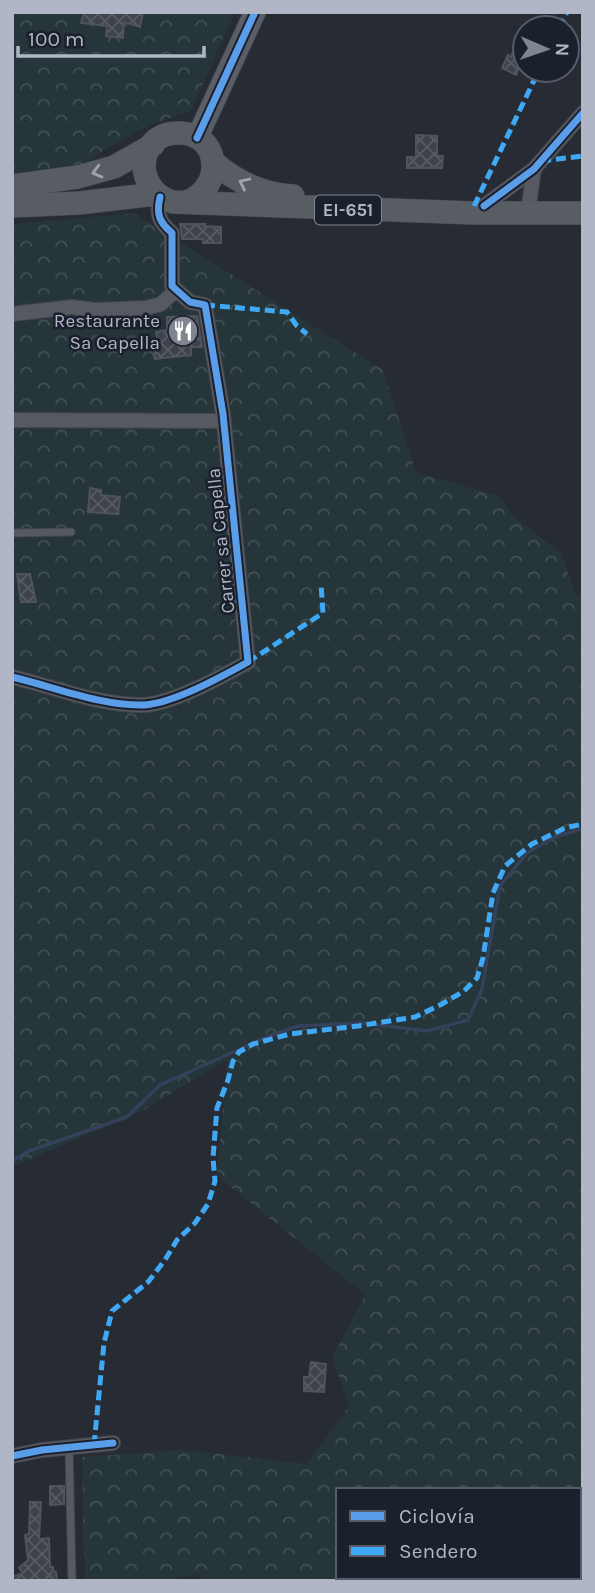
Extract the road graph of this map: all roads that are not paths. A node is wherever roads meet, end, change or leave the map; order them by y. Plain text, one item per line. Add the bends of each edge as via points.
1 (255, 12) edge
2 (583, 113) edge
3 (197, 138) junction
4 (153, 145) junction
5 (213, 162) junction
6 (534, 169) junction
7 (12, 178) edge
8 (36, 183) junction
9 (515, 183) junction
10 (12, 186) edge
11 (158, 196) junction
12 (187, 202) junction
13 (12, 206) edge
14 (484, 206) junction
15 (519, 212) junction
16 (581, 214) edge
17 (176, 290) junction
18 (12, 314) edge
19 (12, 420) edge
20 (224, 421) junction
21 (71, 532) dead end
22 (12, 533) edge
23 (12, 677) edge
24 (113, 1443) dead end
25 (69, 1447) junction
26 (12, 1456) edge
27 (72, 1581) edge

1 - 3 street
2 - 6 street
3 - 4 main road via 170,134
3 - 5 main road, EI-651 via 208,148
4 -> 8 main road via 114,167
4 - 11 main road via 144,166 147,181
5 - 12 main road via 208,187
14 -> 5 main road, EI-651 via 280,195 241,183
6 - 9 street
6 - 15 street
7 - 8 street
8 - 10 main road
9 - 14 street
9 - 15 street
11 - 12 main road, EI-651
11 - 13 main road, EI-651
11 - 17 street via 158,214 172,233
12 - 15 main road, EI-651
14 - 15 main road, EI-651
15 - 16 main road, EI-651
17 - 18 street via 161,304 146,308 72,307
17 - 20 street, Carrer sa Capella via 190,302 205,305
19 - 20 street
20 - 23 street, Carrer sa Capella via 248,662 216,680 146,705 107,702
21 - 22 lane
24 - 25 street
25 - 26 street
25 - 27 lane

